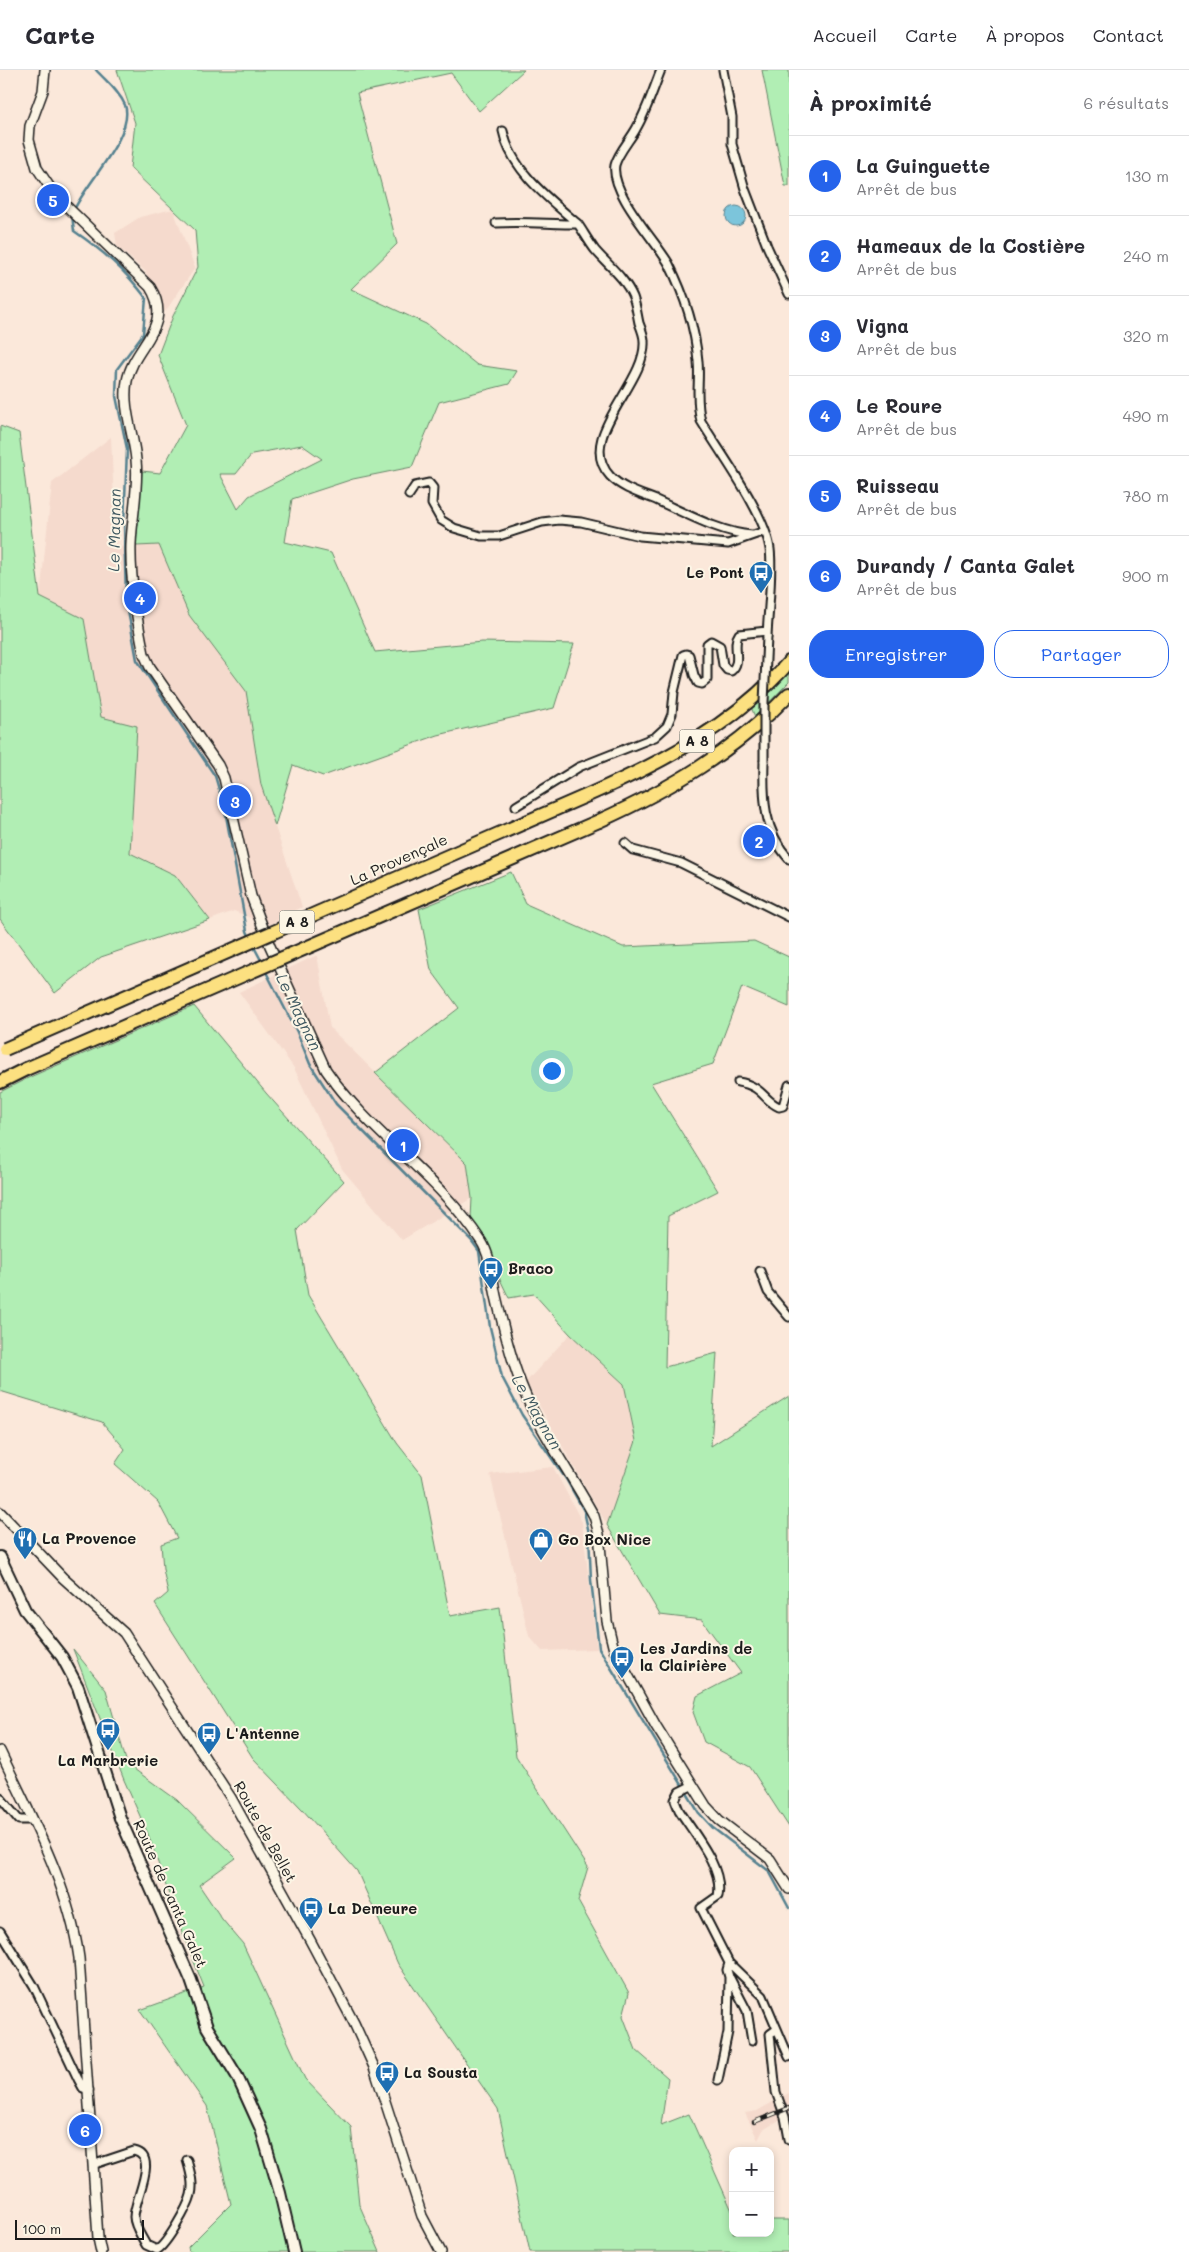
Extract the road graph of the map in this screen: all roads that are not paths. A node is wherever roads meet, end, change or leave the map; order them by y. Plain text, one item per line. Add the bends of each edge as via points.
1 (45, 70) edge
2 (661, 70) edge
3 (723, 70) edge
4 (503, 131) dead end
5 (496, 222) dead end
6 (578, 224) junction
7 (789, 294) edge
8 (409, 495) dead end
9 (765, 531) junction
10 (752, 535) junction
11 (767, 634) junction
12 (789, 662) edge
13 (789, 694) edge
14 (516, 806) dead end
15 (625, 843) dead end
16 (789, 859) edge
17 (789, 916) edge
18 (2, 1050) edge
19 (0, 1082) edge
20 (738, 1082) dead end
21 (789, 1085) edge
22 (760, 1271) dead end
23 (789, 1317) edge
24 (0, 1512) edge
25 (0, 1517) edge
26 (15, 1526) junction
27 (0, 1557) edge
28 (0, 1751) edge
29 (690, 1786) junction
30 (0, 1797) edge
31 (33, 1820) junction
32 (789, 1889) edge
33 (0, 1931) edge
34 (729, 1963) junction
35 (729, 1977) junction
36 (777, 2029) junction
37 (752, 2041) dead end
38 (789, 2057) edge
39 (718, 2080) dead end
40 (89, 2090) junction
41 (789, 2139) edge
42 (187, 2160) dead end
43 (95, 2164) junction
44 (101, 2252) edge
45 (294, 2252) edge
46 (441, 2252) edge

1 - 29 street via 43,91 30,126 29,140 42,178 145,282 158,306 154,332 132,367 126,394 136,467 132,558 144,654 224,778 251,896 326,1070 374,1126 429,1178 460,1213 485,1249 507,1342 526,1398 597,1524 607,1621 614,1650
2 - 9 street via 644,114 615,166 616,178 636,219 680,285 688,308 698,362 697,406 701,421 756,510
3 - 7 street via 732,117 732,144 745,189
4 - 6 street via 506,145 541,192
5 - 6 street
6 - 10 street via 632,296 644,341 643,360 601,438 601,460 610,476 627,488 690,515
8 - 10 street via 415,486 429,483 433,488 432,504 441,520 454,528 481,536 499,536 559,520 640,536 728,544
9 - 10 street
9 - 11 street via 770,555
11 - 14 street via 739,634 736,637 737,663 732,671 723,665 720,646 711,641 707,644 709,675 702,684 694,675 690,655 683,656 672,714 667,726 655,737 579,767
11 - 16 street, bridge via 764,802 767,820
12 - 18 highway, La Provençale / A 8, bridge via 754,699 717,728 659,762 588,796
13 - 19 highway, A 8, bridge via 725,752 662,790 599,822
15 - 17 street via 633,850 681,864
20 - 21 street via 762,1091 779,1106 783,1106
22 - 23 street via 768,1292
24 - 26 street, Route de Bellet
25 - 26 street, Route de Bellet
26 - 46 street, Route de Bellet via 63,1578 124,1633 231,1798 366,2048 422,2216
27 - 45 main road, Route de Canta Galet via 25,1610 62,1657 78,1687 120,1818 191,1980 207,2027 237,2076 261,2128
28 - 31 street
29 - 32 street via 712,1814 770,1859
29 - 34 street via 679,1792 676,1800 717,1870 718,1896 701,1908
30 - 31 street via 19,1820
31 - 40 street via 75,1932 80,1958
33 - 40 street via 34,1986 83,2088
34 - 35 street
34 - 36 street via 763,1996
35 - 37 street via 746,2011
35 - 39 street via 728,2032
36 - 38 street
36 - 41 street via 770,2034 774,2077
40 - 43 street
42 - 43 street via 192,2180 191,2195 167,2241 157,2250 146,2245 134,2220 146,2166 145,2157 134,2151
43 - 44 street

